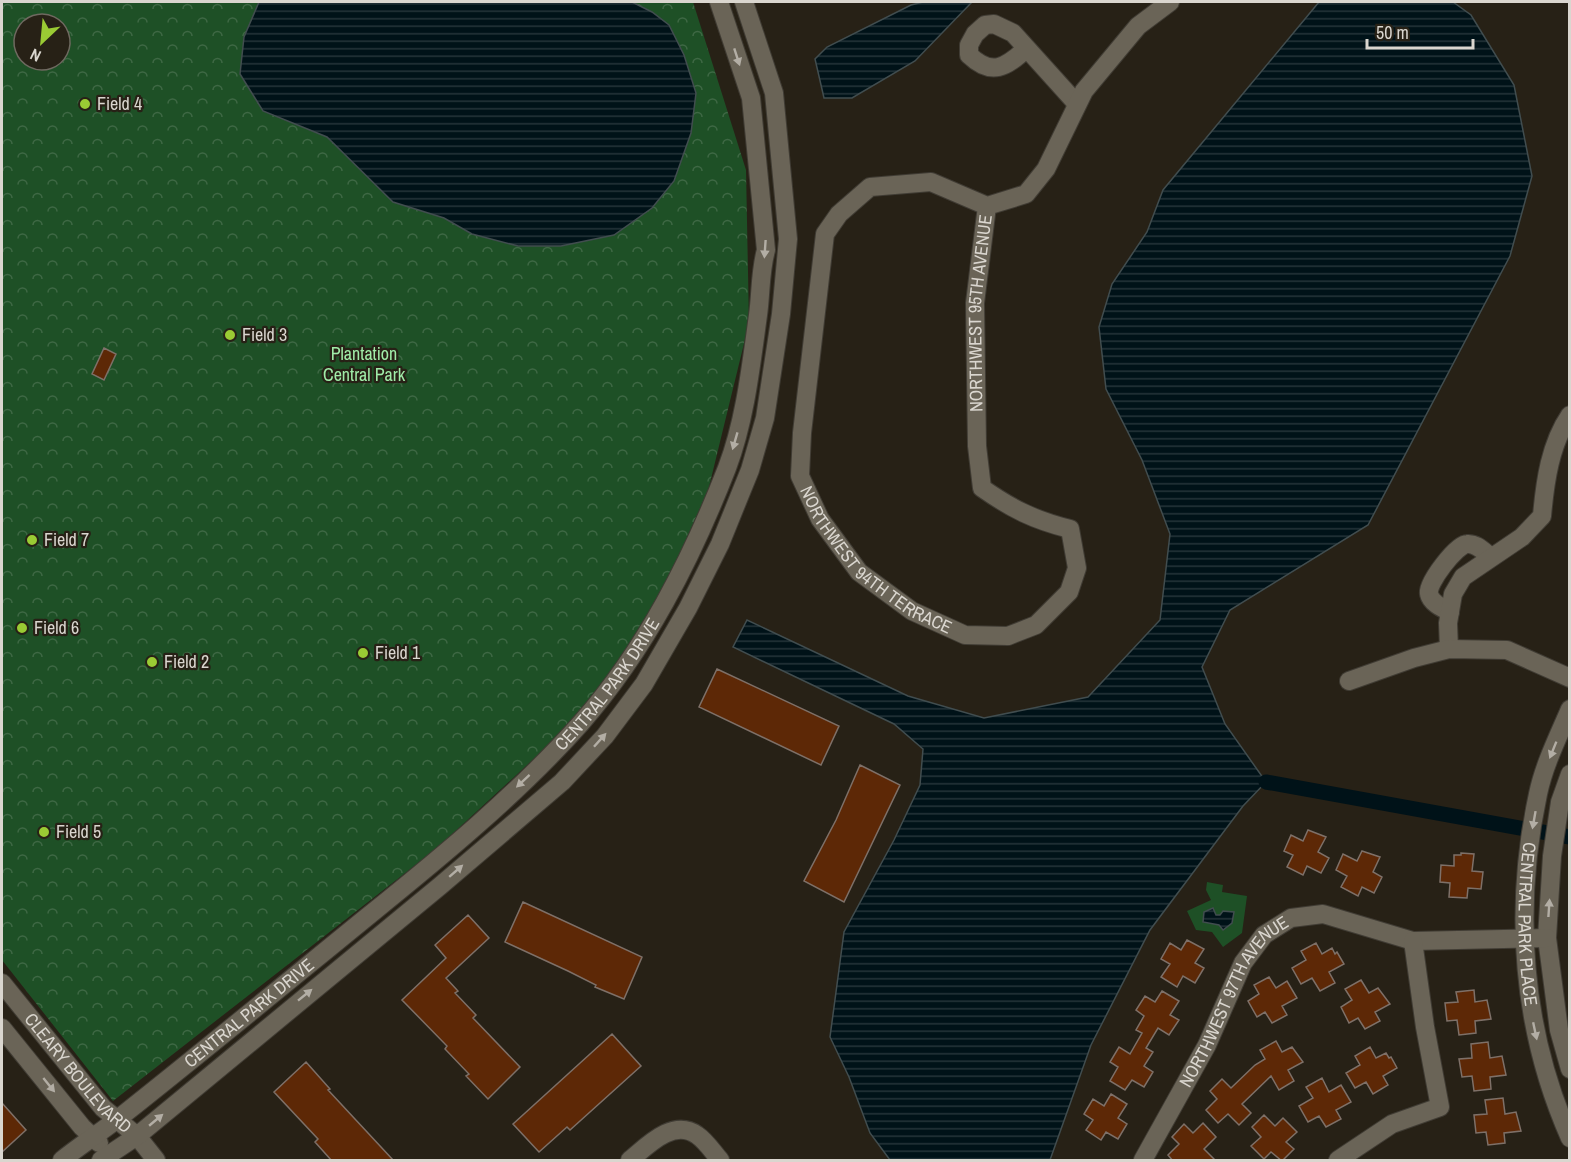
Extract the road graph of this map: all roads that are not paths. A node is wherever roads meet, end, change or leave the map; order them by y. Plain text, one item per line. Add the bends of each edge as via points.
1 (719, 2) edge
2 (744, 2) edge
3 (1167, 2) edge
4 (1026, 49) dead end
5 (1077, 104) junction
6 (987, 206) junction
7 (1569, 415) edge
8 (982, 488) joint
9 (1491, 557) junction
10 (1450, 612) junction
11 (1449, 649) junction
12 (1569, 678) edge
13 (1349, 681) dead end
14 (1569, 709) edge
15 (1569, 774) edge
16 (1547, 938) junction
17 (1523, 939) junction
18 (1413, 941) junction
19 (2, 983) edge
20 (2, 1028) edge
21 (1569, 1069) edge
22 (118, 1118) junction
23 (92, 1136) junction
24 (137, 1136) junction
25 (1569, 1138) edge
26 (108, 1159) edge
27 (62, 1161) edge
28 (156, 1161) edge
29 (630, 1161) edge
30 (720, 1161) edge
31 (1143, 1161) edge
32 (1338, 1161) edge

1 -> 22 street, CENTRAL PARK DRIVE via 751,98 766,250 742,415 731,455 667,600 621,671 581,722 537,768 424,871
24 -> 2 street, CENTRAL PARK DRIVE via 562,782 605,736 637,692 688,608 750,470 765,418 786,263 788,239 774,93
3 - 5 street, NORTHWEST 95TH AVENUE via 1138,26 1084,90
4 - 5 street
5 - 6 street, NORTHWEST 95TH AVENUE via 1046,169 1026,194
6 - 8 street, NORTHWEST 95TH AVENUE via 975,303 977,446
6 - 8 street, NORTHWEST 94TH TERRACE via 930,182 870,187 839,214 825,234 800,476 820,519 859,572 912,611 965,635 1008,636 1036,626 1069,592 1077,568 1070,529 1012,509
7 - 9 street via 1552,455 1542,516 1522,537
9 - 10 street via 1463,577 1453,594
9 - 10 street via 1476,546 1459,546 1439,572 1429,594 1434,603
10 - 11 street
11 - 12 street via 1507,650
11 - 13 street
14 -> 17 street, CENTRAL PARK PLACE via 1538,793 1529,848
16 -> 15 street, CENTRAL PARK PLACE via 1552,856 1560,802
16 - 17 street, NORTHWEST 97TH AVENUE
16 - 21 street, CENTRAL PARK PLACE via 1559,1029
17 - 18 street, NORTHWEST 97TH AVENUE
17 -> 25 street, CENTRAL PARK PLACE via 1528,999 1539,1054
18 - 31 street, NORTHWEST 97TH AVENUE via 1323,914 1291,918 1264,935 1243,963 1207,1045
18 - 32 street via 1440,1107 1392,1124
19 - 22 street, CLEARY BOULEVARD via 103,1108
20 -> 23 street, CLEARY BOULEVARD
22 - 23 street, CENTRAL PARK DRIVE
22 - 24 street, CLEARY BOULEVARD
23 - 26 street, CLEARY BOULEVARD
23 - 27 street, CENTRAL PARK DRIVE
24 - 26 street, CENTRAL PARK DRIVE
24 - 28 street, CLEARY BOULEVARD
29 - 30 street via 662,1135 679,1130 697,1134

